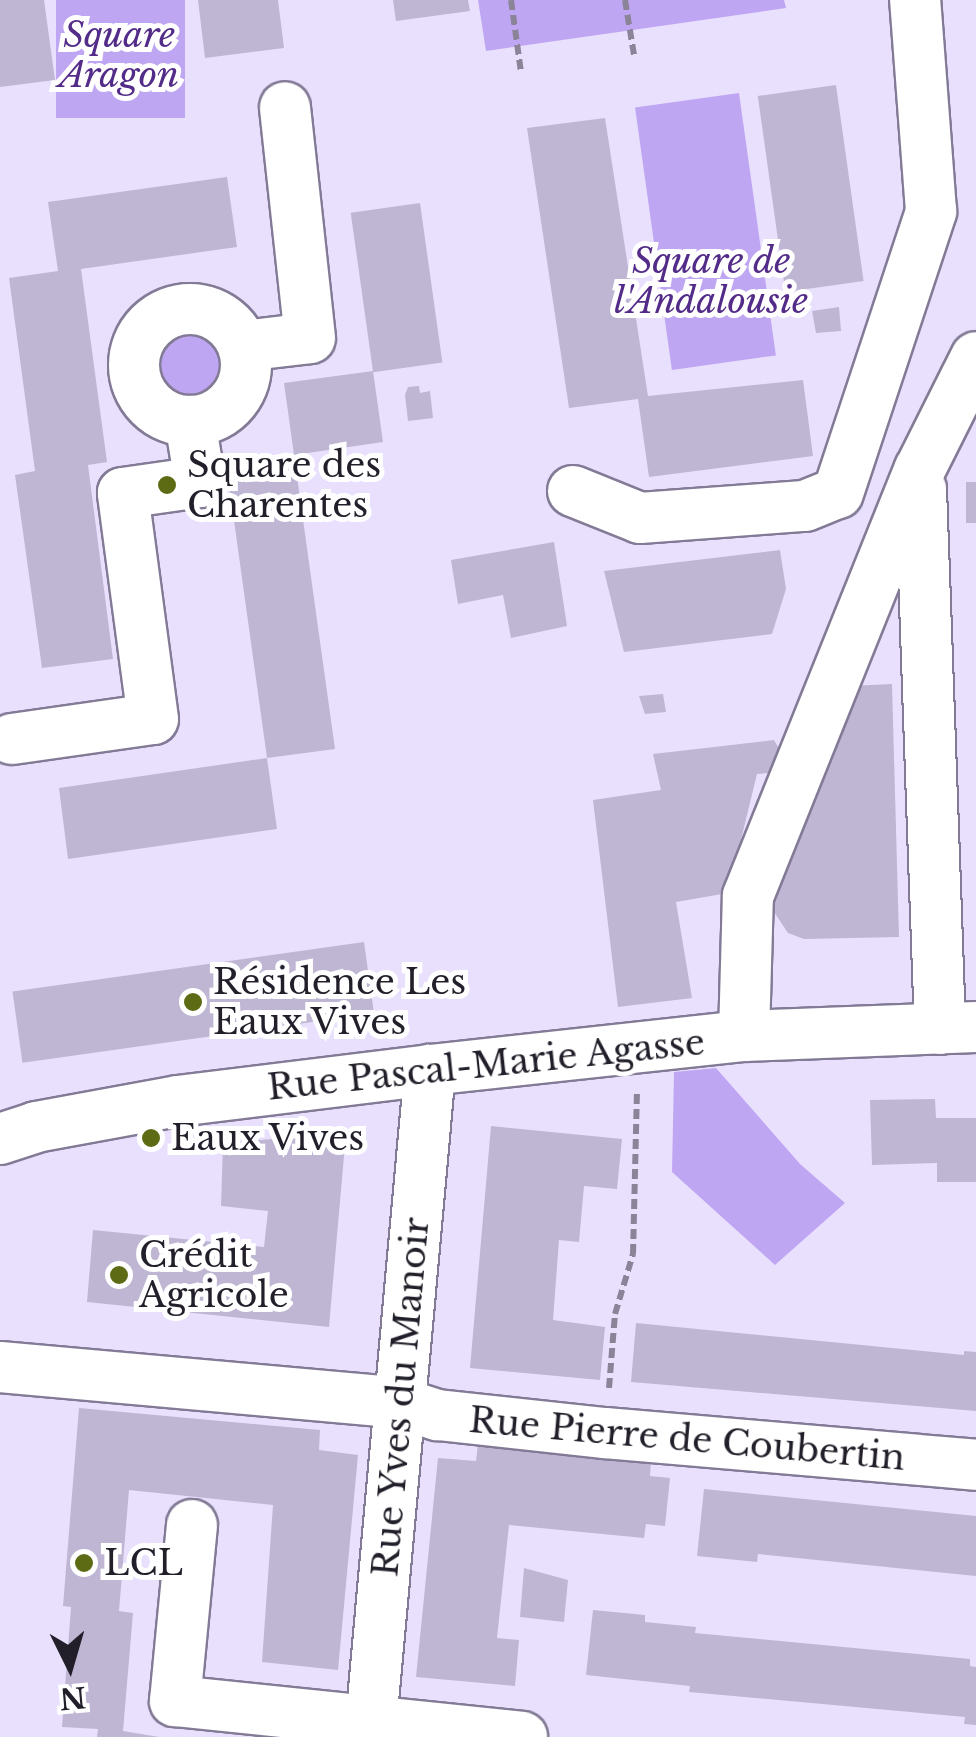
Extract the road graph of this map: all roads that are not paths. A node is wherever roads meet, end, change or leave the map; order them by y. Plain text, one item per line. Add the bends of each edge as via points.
1 (916, 8) edge
2 (285, 107) dead end
3 (243, 346) junction
4 (976, 357) edge
5 (190, 421) junction
6 (920, 469) junction
7 (573, 490) dead end
8 (12, 739) dead end
9 (958, 1028) edge
10 (744, 1036) junction
11 (430, 1070) junction
12 (0, 1138) edge
13 (0, 1367) edge
14 (400, 1404) junction
15 (976, 1465) edge
16 (192, 1525) dead end
17 (371, 1724) junction
18 (522, 1737) edge

1 - 7 street via 931,211 838,493 804,506 640,518
2 - 3 street via 310,338
3 - 5 street via 247,372 238,396 202,423
3 - 5 street via 234,327 216,314 185,309 141,333 134,357 147,401 169,418
4 - 6 street
5 - 8 street via 200,482 124,493 153,719
6 - 9 street
6 - 10 street via 748,896
9 - 10 street, Rue Pascal-Marie Agasse
10 - 11 street, Rue Pascal-Marie Agasse
11 - 12 street, Rue Pascal-Marie Agasse via 178,1101
11 - 14 street, Rue Yves du Manoir
13 - 14 street, Rue Pierre de Coubertin
14 - 15 street, Rue Pierre de Coubertin via 438,1416
14 - 17 street, Rue Yves du Manoir
16 - 17 street via 174,1701
17 - 18 street

